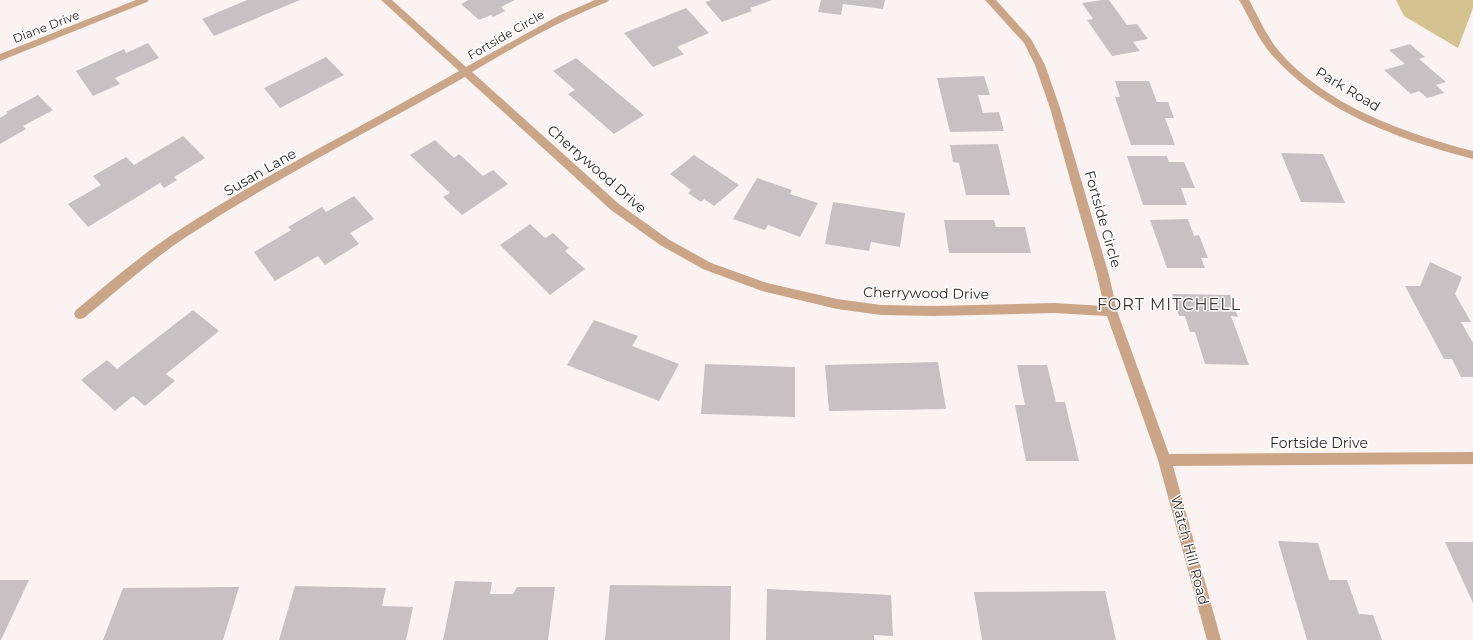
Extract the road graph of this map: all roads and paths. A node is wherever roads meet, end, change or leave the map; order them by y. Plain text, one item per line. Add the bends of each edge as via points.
1 (144, 0) edge
2 (386, 0) edge
3 (604, 0) edge
4 (990, 0) edge
5 (1244, 0) edge
6 (0, 58) edge
7 (466, 73) junction
8 (1473, 155) edge
9 (1111, 310) junction
10 (80, 314) dead end
11 (1473, 458) edge
12 (1165, 460) junction
13 (1214, 640) edge

1 - 6 street, Diane Drive
2 - 7 street, Cherrywood Drive
3 - 7 street, Fortside Circle via 541,29
4 - 9 street, Fortside Circle via 1028,41 1040,65 1055,108
5 - 8 street, Park Road via 1274,52 1310,85 1362,117 1414,138
7 - 9 street, Cherrywood Drive via 615,207 664,242 707,266 766,288 837,304 881,310
7 - 10 street, Susan Lane via 276,177 181,235
9 - 12 street, Fortside Circle
11 - 12 street, Fortside Drive
12 - 13 street, Watch Hill Road

